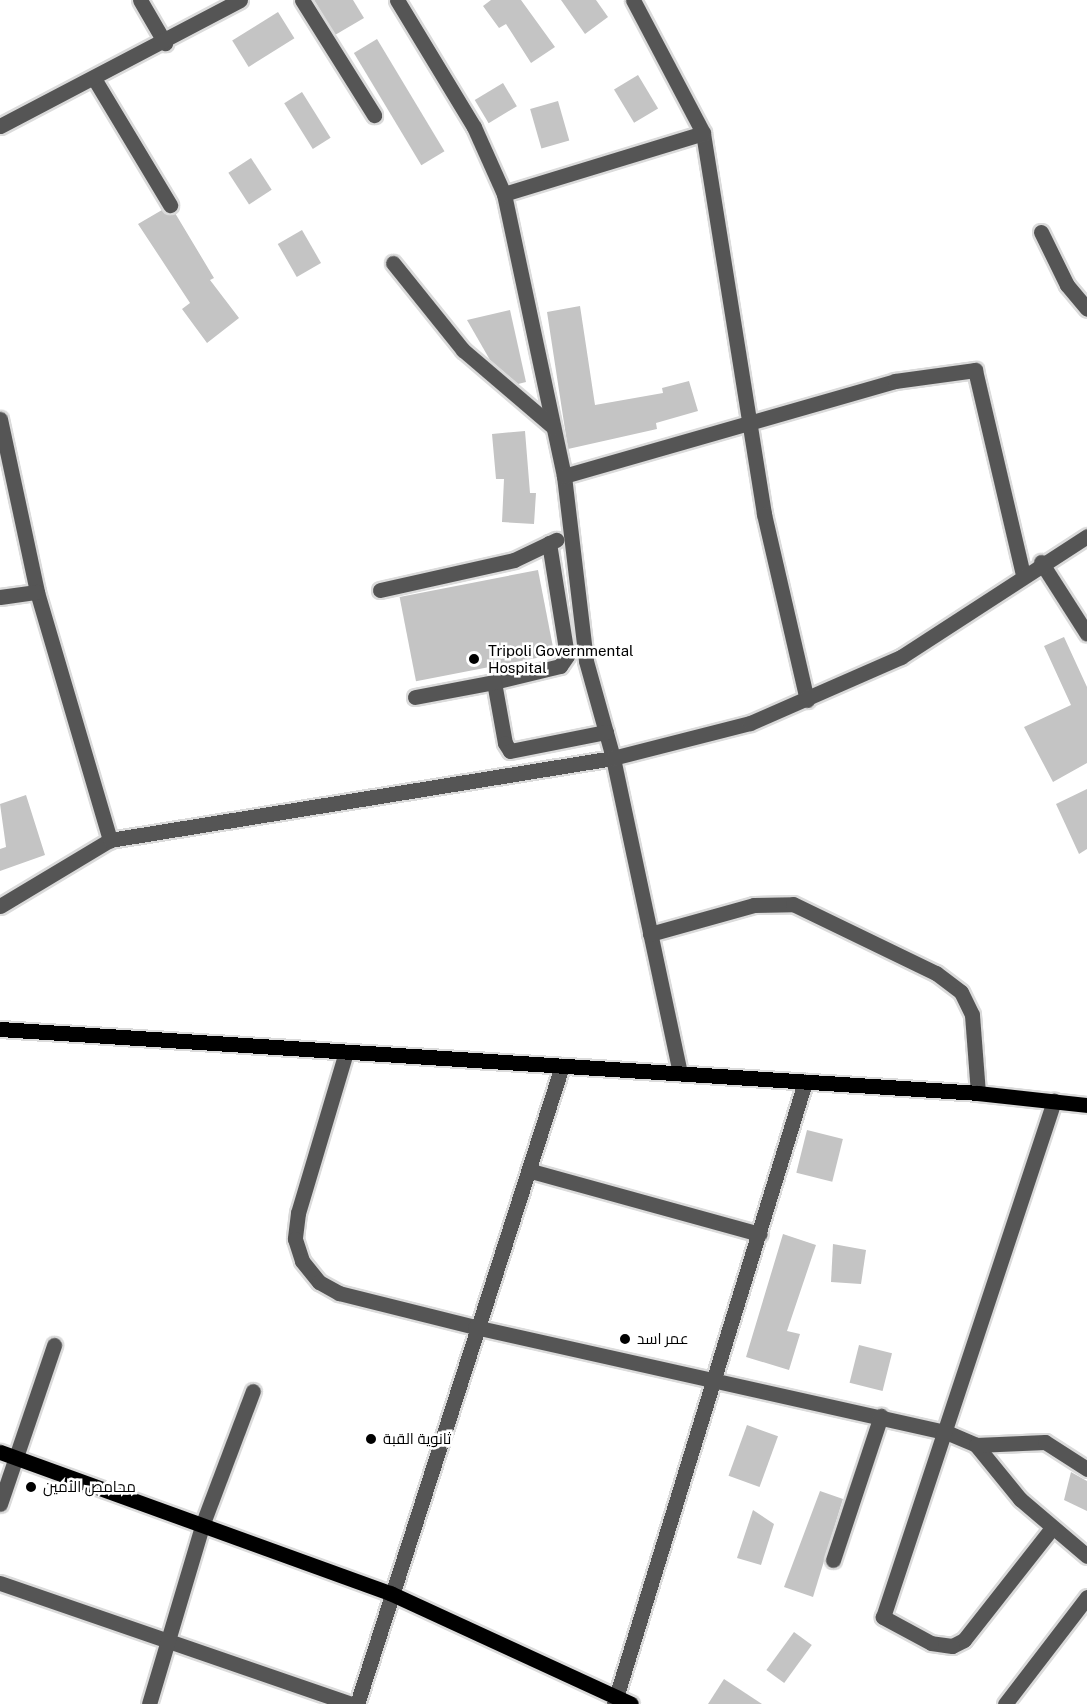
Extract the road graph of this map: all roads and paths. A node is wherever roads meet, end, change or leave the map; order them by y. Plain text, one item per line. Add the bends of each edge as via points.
1 (140, 0) edge
2 (240, 0) edge
3 (302, 0) edge
4 (397, 0) edge
5 (633, 0) edge
6 (165, 43) junction
7 (95, 80) junction
8 (374, 115) dead end
9 (0, 126) edge
10 (703, 133) junction
11 (504, 194) junction
12 (170, 205) dead end
13 (1041, 232) dead end
14 (393, 262) dead end
15 (1087, 309) edge
16 (0, 419) edge
17 (748, 424) junction
18 (553, 427) junction
19 (564, 476) junction
20 (569, 533) junction
21 (1087, 536) edge
22 (549, 543) junction
23 (1041, 562) junction
24 (1023, 575) junction
25 (380, 590) dead end
26 (37, 592) junction
27 (0, 597) edge
28 (1087, 634) edge
29 (494, 682) junction
30 (415, 697) dead end
31 (807, 700) junction
32 (606, 732) junction
33 (614, 758) junction
34 (110, 840) junction
35 (0, 906) edge
36 (650, 934) junction
37 (0, 1029) edge
38 (346, 1052) junction
39 (562, 1066) junction
40 (680, 1073) junction
41 (805, 1082) junction
42 (978, 1093) junction
43 (1054, 1101) junction
44 (1087, 1105) edge
45 (531, 1170) junction
46 (759, 1233) junction
47 (474, 1327) junction
48 (54, 1345) dead end
49 (711, 1376) junction
50 (253, 1391) dead end
51 (881, 1416) junction
52 (946, 1432) junction
53 (976, 1445) junction
54 (0, 1452) edge
55 (16, 1457) junction
56 (1087, 1469) edge
57 (0, 1504) edge
58 (204, 1523) junction
59 (1052, 1528) junction
60 (1087, 1556) edge
61 (833, 1560) dead end
62 (0, 1583) edge
63 (390, 1593) junction
64 (1087, 1597) edge
65 (166, 1643) junction
66 (615, 1701) edge
67 (149, 1704) edge
68 (352, 1704) edge
69 (357, 1704) edge
70 (631, 1704) edge
71 (1005, 1704) edge

1 - 6 street
2 - 6 street
3 - 8 street
4 - 11 street via 474,127
5 - 10 street
6 - 7 street
7 - 9 street
7 - 12 street
10 - 11 street
10 - 17 street
11 - 18 street
13 - 15 street via 1067,285
14 - 18 street via 463,350
16 - 26 street
17 - 19 street
17 - 24 street via 895,381 975,370
17 - 31 street
18 - 19 street
19 - 20 street
20 - 22 street
20 - 32 street via 586,661
21 - 23 street
22 - 25 street via 514,560
22 - 29 street via 565,662
23 - 24 street
23 - 28 street
24 - 31 street via 901,657
26 - 27 street
26 - 34 street
29 - 30 street
29 - 32 street via 499,724 510,751
31 - 33 street via 750,723
32 - 33 street
33 - 34 street
33 - 36 street
34 - 35 street
36 - 40 street
36 - 42 street via 754,905 793,904 936,974 961,992 972,1015
37 - 38 main road
38 - 39 main road
38 - 47 street via 298,1213 296,1239 302,1261 319,1282 339,1293
39 - 40 main road
39 - 45 street
40 - 41 main road
41 - 42 main road
41 - 46 street
42 - 43 main road
43 - 44 main road
43 - 52 street
45 - 46 street
45 - 47 street
46 - 49 street
47 - 49 street
47 - 63 street
48 - 55 street
49 - 51 street
49 - 66 street
50 - 58 street
51 - 52 street
51 - 61 street
52 - 53 street
52 - 59 street via 883,1617 931,1643 952,1646 964,1640
53 - 56 street via 1045,1442
53 - 59 street
54 - 55 main road
55 - 57 street
55 - 58 main road
58 - 63 main road
58 - 65 street
59 - 60 street
62 - 65 street
63 - 66 main road
63 - 69 street
64 - 71 street
65 - 67 street
65 - 68 street
66 - 70 main road

